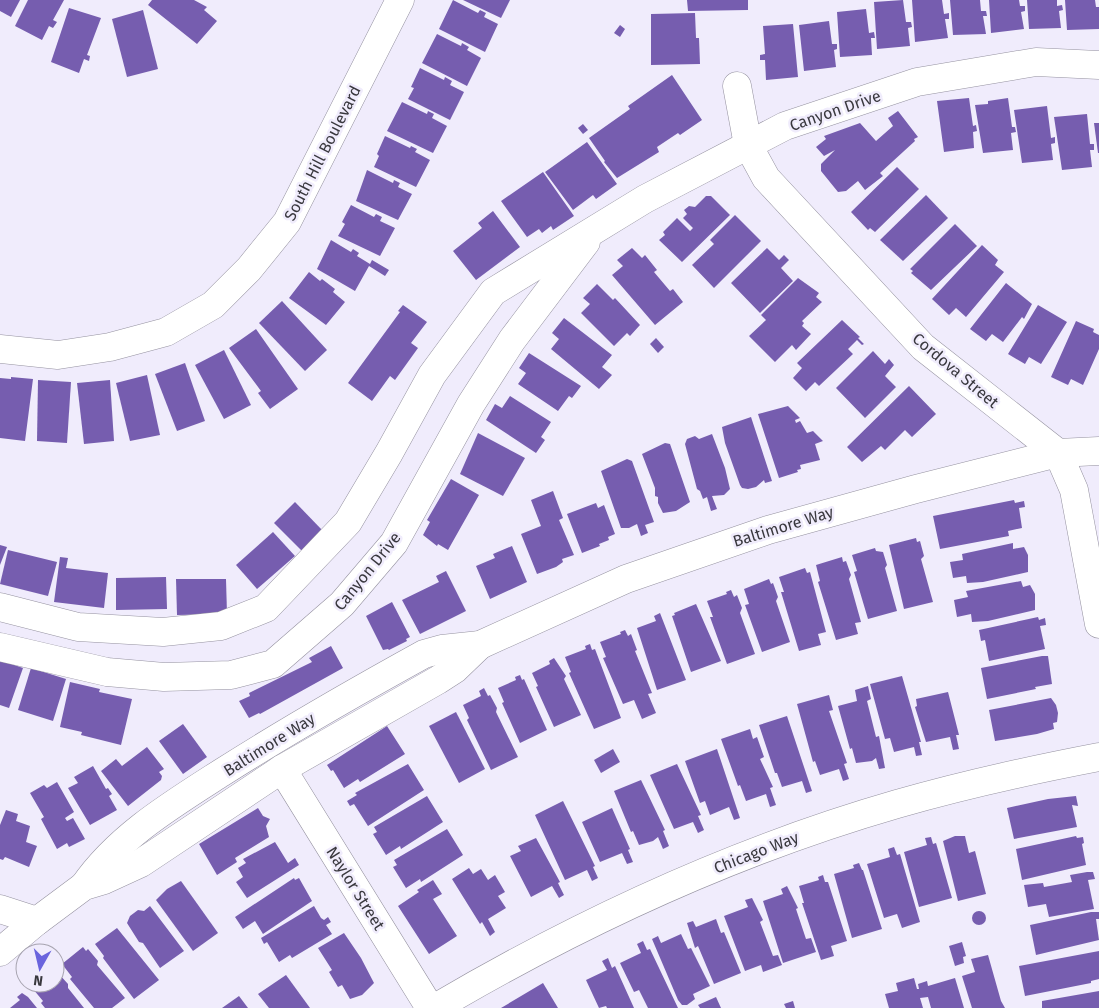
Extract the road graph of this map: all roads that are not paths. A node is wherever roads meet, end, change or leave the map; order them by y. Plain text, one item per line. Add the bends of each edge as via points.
1 (400, 0) edge
2 (1099, 65) edge
3 (737, 86) dead end
4 (748, 145) junction
5 (594, 231) junction
6 (0, 349) edge
7 (1099, 451) edge
8 (1058, 453) junction
9 (0, 607) edge
10 (1099, 624) edge
11 (480, 644) junction
12 (0, 647) edge
13 (1099, 757) edge
14 (282, 769) junction
15 (84, 886) junction
16 (0, 909) edge
17 (37, 921) junction
18 (0, 952) edge
19 (430, 1008) edge
20 (435, 1008) edge

1 - 6 street, South Hill Boulevard via 287,222 249,270 213,305 166,332 110,347 58,355
2 - 4 street, Canyon Drive via 1036,62 918,82 785,126
3 - 4 street, Cordova Street
4 - 5 street, Canyon Drive via 645,199
4 - 8 street, Cordova Street via 766,178 923,347
5 - 9 street, Canyon Drive via 493,292 432,375 348,522 266,608 220,626 164,632 78,627
5 - 12 street, Canyon Drive via 507,348 471,404 394,542 342,604 273,664 231,675 164,677 107,672
7 - 8 street, Baltimore Way
8 - 10 street, Cordova Street via 1074,490
8 - 11 street, Baltimore Way via 853,505 695,554 626,579
11 - 14 street, Baltimore Way via 462,663 438,680
11 - 15 street, Baltimore Way via 442,648 424,654 266,744 123,841
13 - 20 street, Chicago Way via 938,793 776,843 621,909 547,945
14 - 15 street, Baltimore Way via 141,864
14 - 19 street, Naylor Street
15 - 17 street, Baltimore Way
16 - 17 street
17 - 18 street, Baltimore Way

